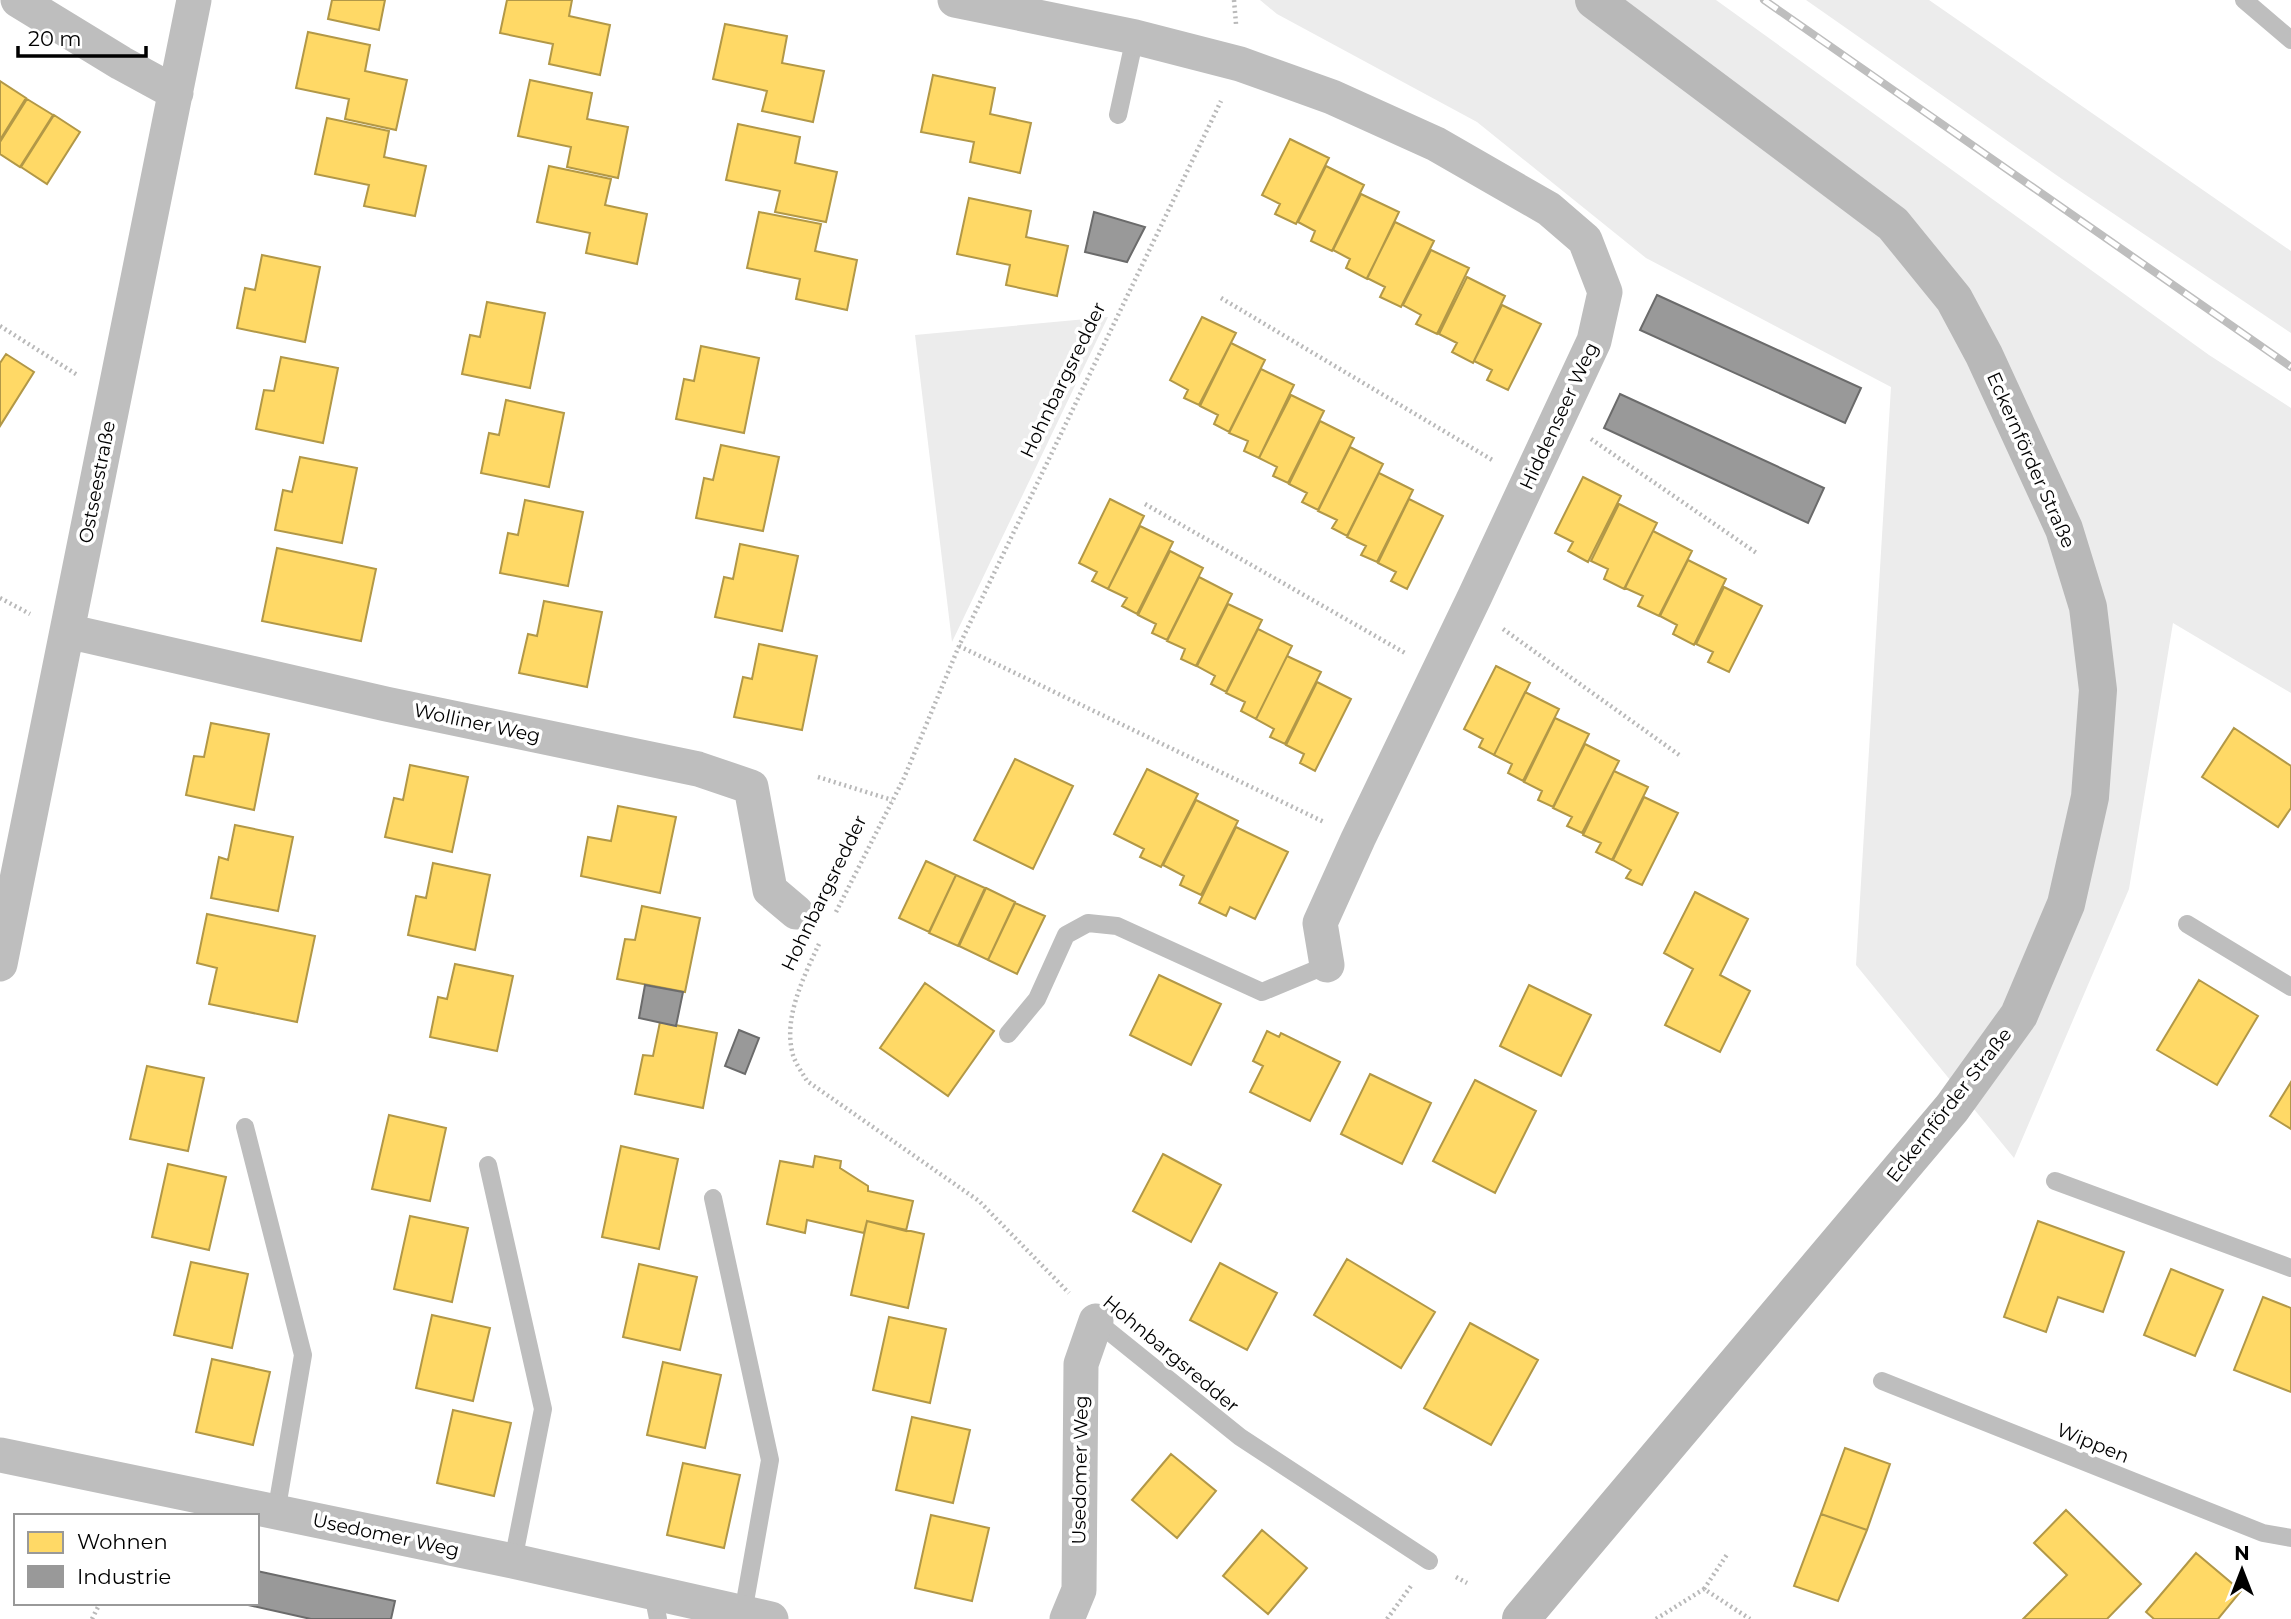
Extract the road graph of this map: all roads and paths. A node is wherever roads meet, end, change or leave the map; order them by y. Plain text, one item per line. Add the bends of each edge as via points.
1 (18, 0) edge
2 (194, 0) edge
3 (955, 0) edge
4 (1594, 0) edge
5 (2244, 0) edge
6 (1135, 37) junction
7 (2291, 40) edge
8 (1240, 64) junction
9 (176, 93) junction
10 (1118, 115) dead end
11 (1221, 298) dead end
12 (0, 327) edge
13 (114, 397) junction
14 (1559, 417) junction
15 (1529, 482) junction
16 (1145, 504) dead end
17 (1758, 554) dead end
18 (1470, 606) junction
19 (66, 631) junction
20 (959, 646) junction
21 (1437, 671) junction
22 (1682, 757) dead end
23 (818, 777) dead end
24 (892, 800) junction
25 (1358, 839) junction
26 (796, 912) dead end
27 (833, 917) dead end
28 (2187, 924) dead end
29 (821, 941) dead end
30 (0, 964) edge
31 (1327, 965) joint
32 (2291, 987) edge
33 (1007, 1034) dead end
34 (245, 1127) dead end
35 (488, 1165) dead end
36 (2055, 1181) dead end
37 (713, 1198) dead end
38 (2291, 1268) edge
39 (1096, 1321) junction
40 (1882, 1381) dead end
41 (0, 1455) edge
42 (276, 1513) junction
43 (2291, 1538) edge
44 (1728, 1553) dead end
45 (513, 1561) junction
46 (1429, 1561) joint
47 (1704, 1589) junction
48 (655, 1606) edge
49 (757, 1616) edge
50 (1067, 1619) edge
51 (1387, 1619) edge
52 (1521, 1619) edge
53 (1656, 1619) edge
54 (1750, 1619) edge

1 - 9 street
2 - 9 street, Ostseestraße
3 - 6 street, Hiddenseer Weg
4 - 52 street, Eckernförder Straße via 1893,225 1954,299 2064,529 2088,607 2098,690 2090,797 2066,904 2019,1015 1952,1108
5 - 7 lane
6 - 8 street, Hiddenseer Weg
6 - 10 lane
8 - 14 street, Hiddenseer Weg via 1332,97 1436,144 1549,209 1585,240 1605,292 1594,341
8 - 20 path, Hohnbargsredder
9 - 13 street, Ostseestraße
11 - 15 path
12 - 13 path
13 - 19 street, Ostseestraße
14 - 15 street, Hiddenseer Weg
14 - 17 path
15 - 18 street, Hiddenseer Weg
16 - 21 path
18 - 21 street, Hiddenseer Weg
18 - 22 path
19 - 26 street, Wolliner Weg via 698,769 751,787 770,890
19 - 30 street, Ostseestraße
20 - 24 path, Hohnbargsredder
20 - 25 path
21 - 25 street, Hiddenseer Weg
23 - 24 path
24 - 27 path, Hohnbargsredder
25 - 31 street, Hiddenseer Weg via 1320,923
28 - 32 lane
29 - 39 path, Hohnbargsredder via 789,1026 792,1054 807,1081 979,1202
31 - 33 lane via 1262,992 1117,926 1088,923 1066,935 1037,999
34 - 42 lane via 303,1354
35 - 45 lane via 543,1409
36 - 38 lane
37 - 49 lane via 770,1460
39 - 46 lane, Hohnbargsredder via 1240,1437
39 - 50 street, Usedomer Weg via 1082,1364 1079,1590
40 - 43 lane, Wippen via 2263,1533
41 - 42 street, Usedomer Weg
42 - 45 street, Usedomer Weg
44 - 47 path
45 - 48 street, Usedomer Weg
46 - 51 path
47 - 53 path
47 - 54 path
48 - 49 street, Usedomer Weg

